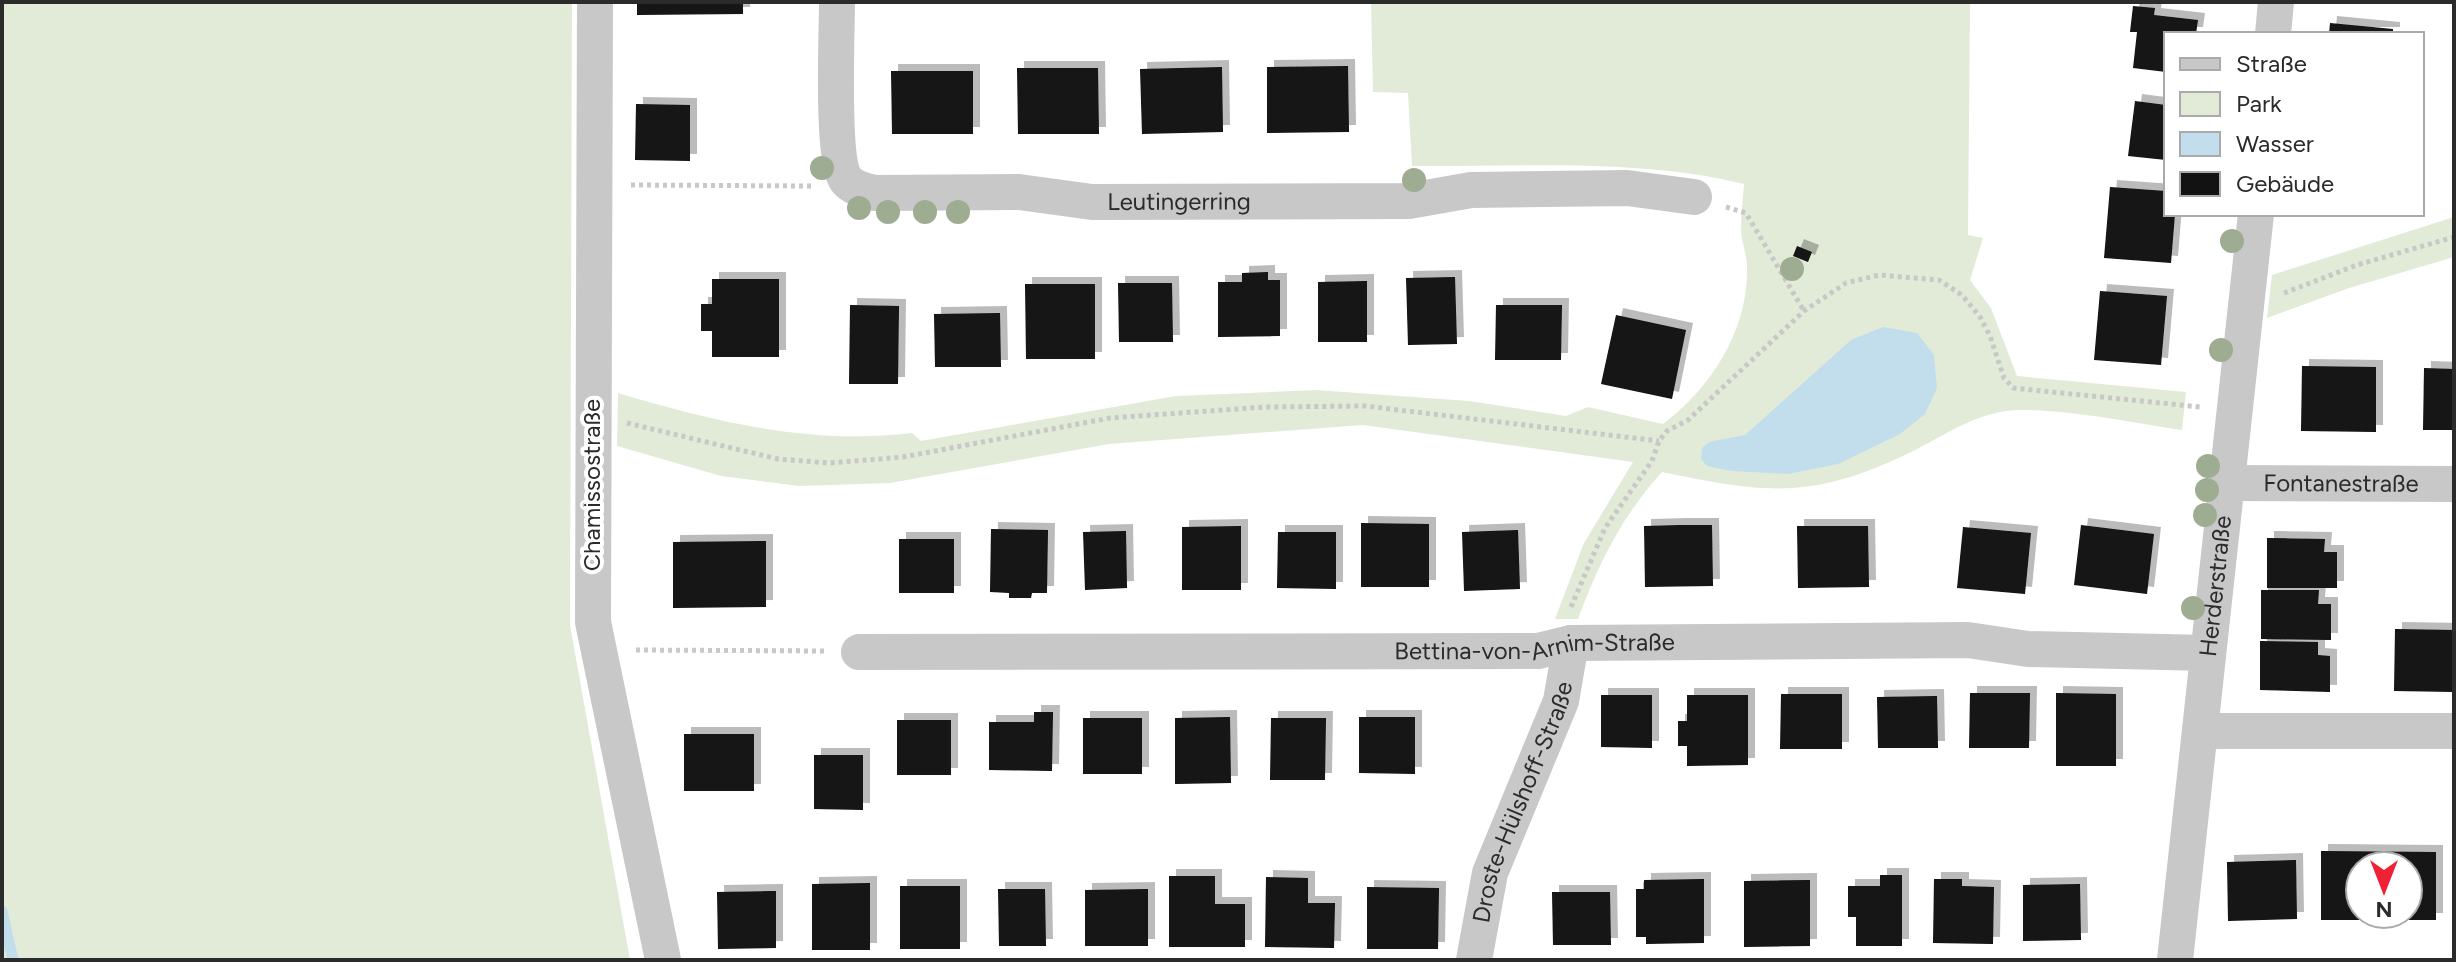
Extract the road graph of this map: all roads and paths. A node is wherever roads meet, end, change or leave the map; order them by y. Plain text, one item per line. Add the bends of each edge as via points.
1 (595, 2) edge
2 (837, 2) edge
3 (2276, 2) edge
4 (2273, 32) edge
5 (847, 181) junction
6 (594, 184) junction
7 (1694, 197) joint
8 (2256, 216) edge
9 (2454, 237) edge
10 (2247, 310) junction
11 (1804, 311) junction
12 (2200, 407) dead end
13 (592, 412) junction
14 (1659, 441) junction
15 (2227, 483) junction
16 (2454, 484) edge
17 (1571, 643) junction
18 (597, 650) junction
19 (859, 652) joint
20 (2208, 653) junction
21 (2200, 731) junction
22 (2454, 731) edge
23 (663, 960) edge
24 (1474, 960) edge
25 (2175, 960) edge

1 - 6 street, Chamissostraße
2 - 5 street via 838,154
3 - 4 street
5 - 6 path via 833,187
5 - 7 street, Leutingerring via 875,193 1019,192 1092,202 1409,201 1471,190 1627,188
6 - 13 street, Chamissostraße
7 - 11 path via 1746,213
8 - 10 street, Herderstraße
9 - 10 path via 2357,265
10 - 15 street, Herderstraße
11 - 12 path via 1846,283 1879,275 1939,280 1962,295 1980,317 2013,388
11 - 14 path
13 - 14 path via 664,435 778,459 829,463 916,455 1110,418 1265,407 1365,406
13 - 18 street, Chamissostraße via 592,605
14 - 17 path via 1581,577 1568,614
15 - 16 street, Fontanestraße
15 - 20 street, Herderstraße
17 - 19 street, Bettina-von-Arnim-Straße via 1538,651
17 - 20 street, Bettina-von-Arnim-Straße via 1968,640 2028,649
17 - 24 street, Droste-Hülshoff-Straße via 1561,701 1490,873
18 - 19 path
18 - 23 street, Chamissostraße
20 - 21 street, Herderstraße
21 - 22 street
21 - 25 street, Herderstraße

